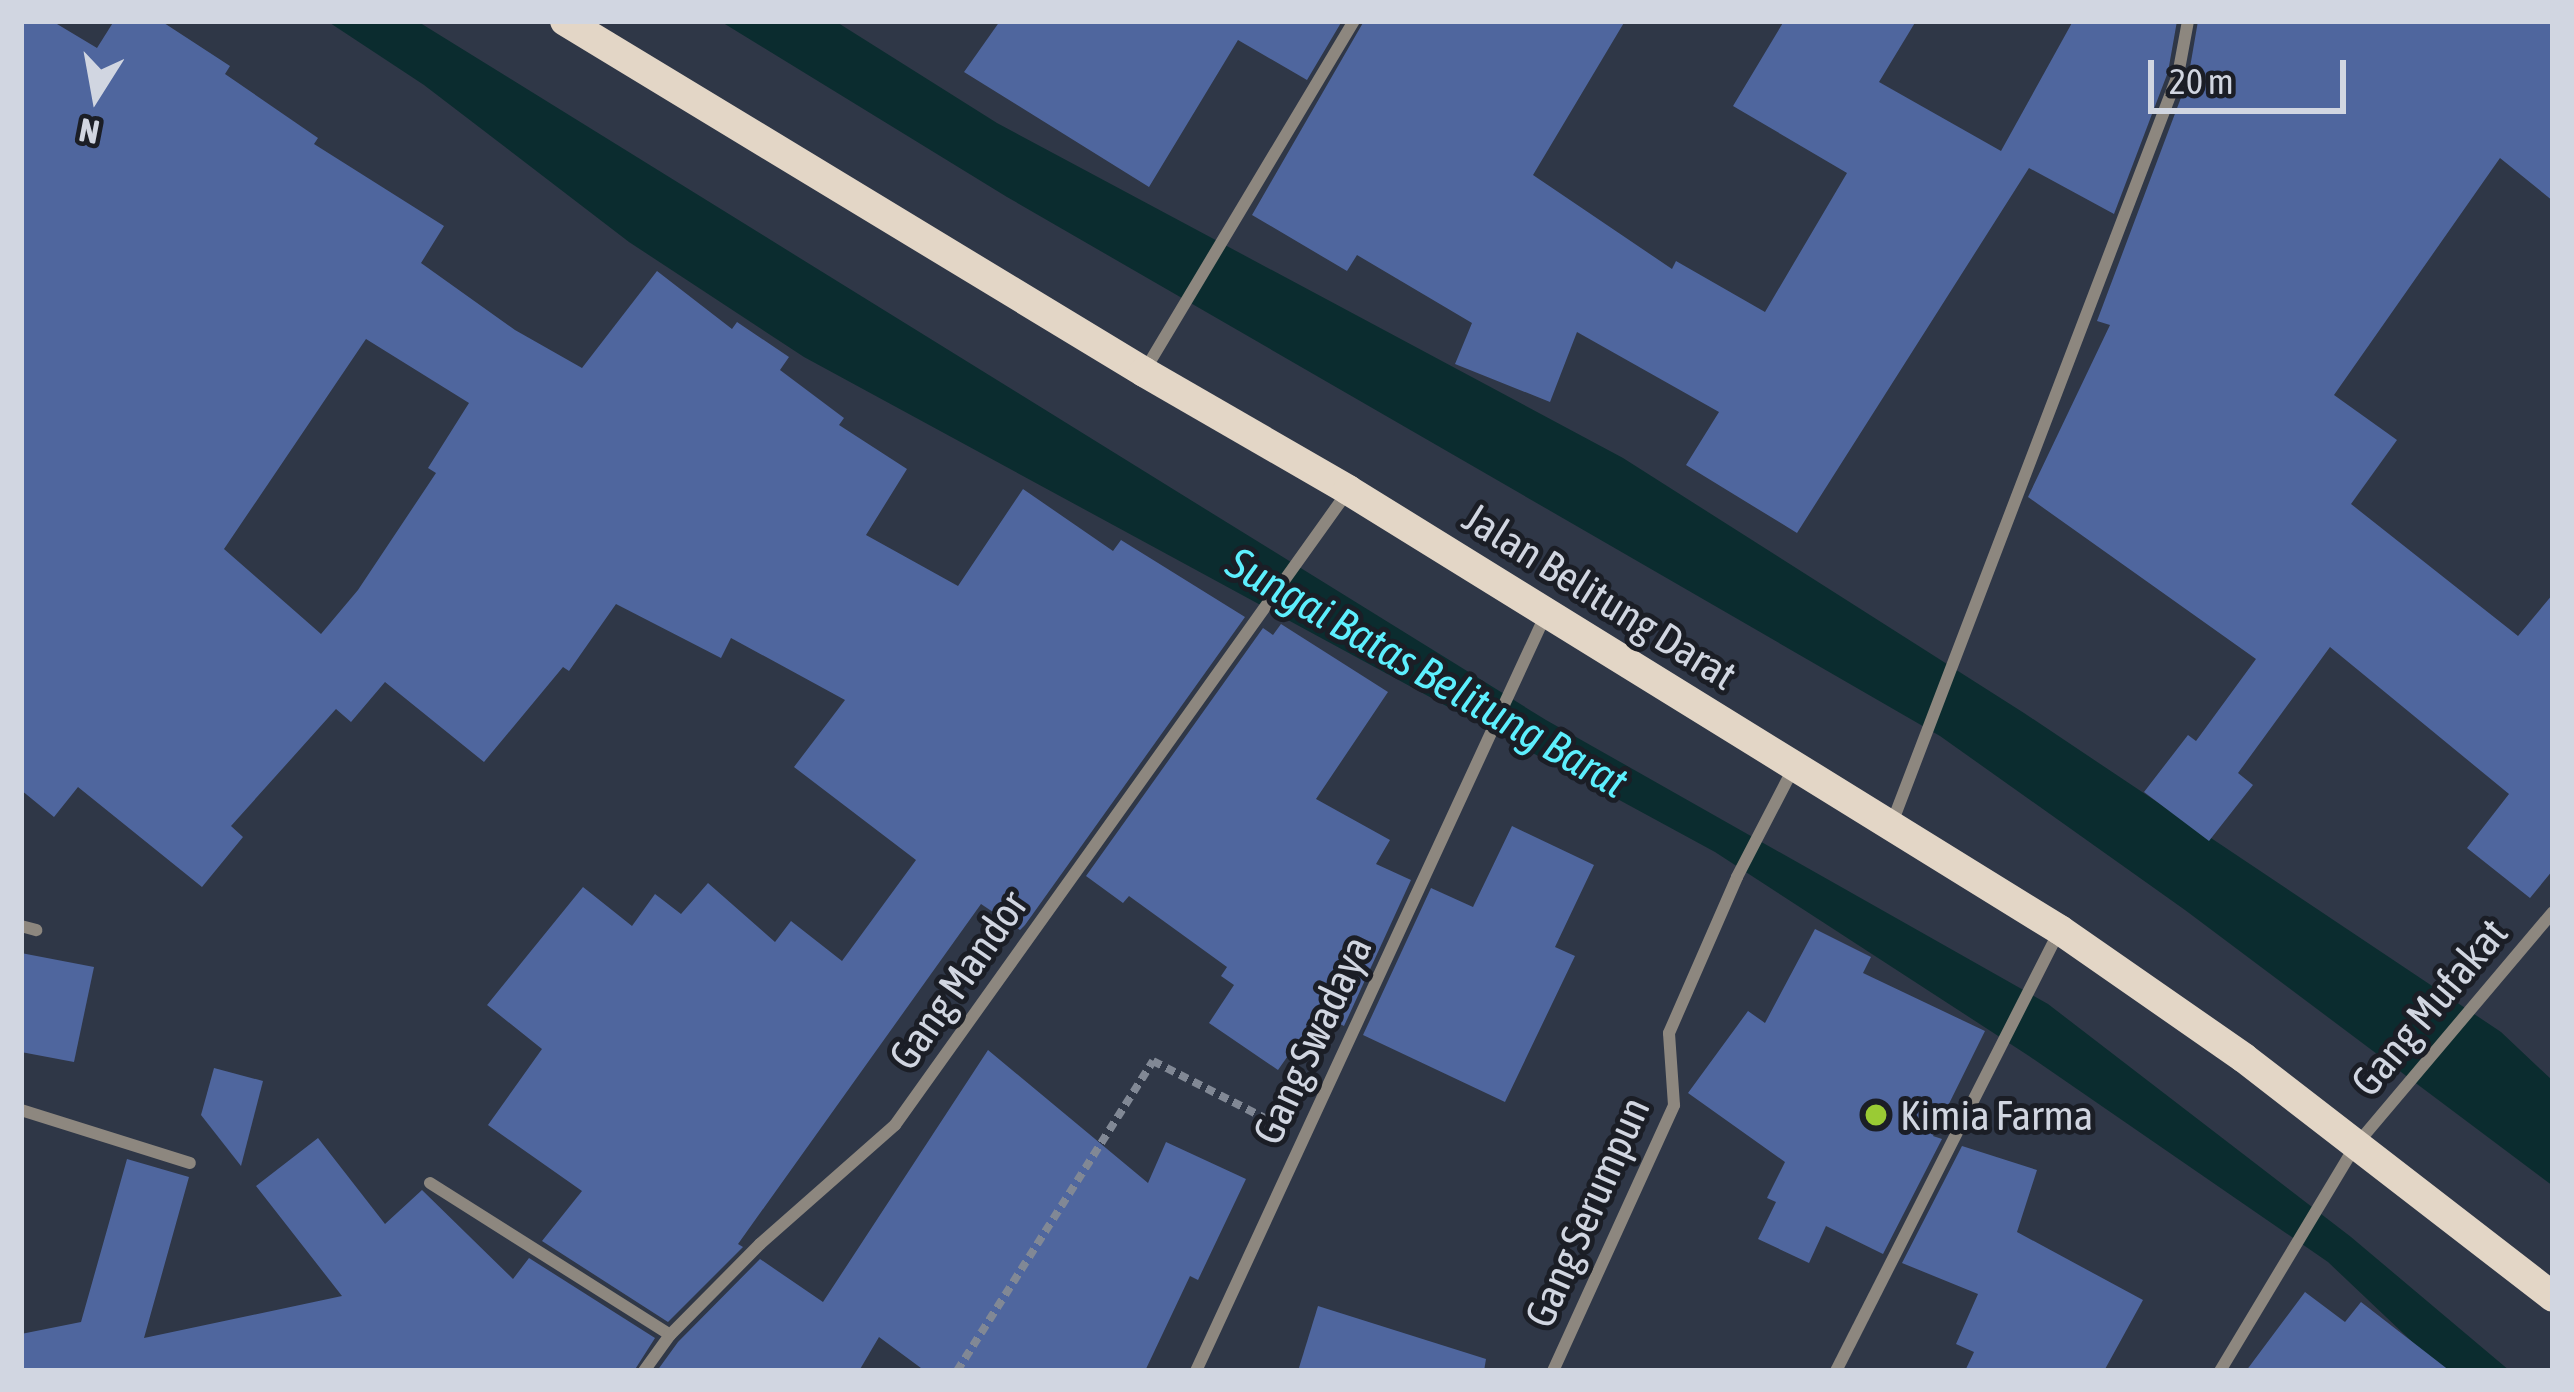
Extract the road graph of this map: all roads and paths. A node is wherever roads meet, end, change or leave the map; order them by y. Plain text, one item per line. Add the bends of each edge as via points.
1 (565, 21) edge
2 (1354, 21) edge
3 (2188, 21) edge
4 (1144, 373) junction
5 (1348, 490) junction
6 (1547, 613) junction
7 (1795, 766) junction
8 (1892, 824) junction
9 (2553, 912) edge
10 (21, 926) edge
11 (36, 930) dead end
12 (2060, 930) junction
13 (21, 1110) edge
14 (1304, 1138) junction
15 (2356, 1145) junction
16 (190, 1163) dead end
17 (430, 1183) dead end
18 (2553, 1298) edge
19 (670, 1335) junction
20 (644, 1371) edge
21 (957, 1371) edge
22 (1196, 1371) edge
23 (1553, 1371) edge
24 (1836, 1371) edge
25 (2220, 1371) edge

1 - 4 main road, Jalan Belitung Darat
2 - 4 street
3 - 8 street via 2178,74
4 - 5 main road, Jalan Belitung Darat
5 - 6 main road, Jalan Belitung Darat
5 - 19 street, Gang Mandor via 895,1125
6 - 7 main road, Jalan Belitung Darat
6 - 14 street, Gang Swadaya
7 - 8 main road, Jalan Belitung Darat
7 - 23 street, Gang Serumpun via 1669,1033 1674,1105
8 - 12 main road, Jalan Belitung Darat
9 - 15 street, Gang Mufakat
10 - 11 street
12 - 15 main road, Jalan Belitung Darat
12 - 24 street
13 - 16 street
14 - 21 path via 1153,1060
14 - 22 street, Gang Swadaya
15 - 18 main road, Jalan Belitung Darat
15 - 25 street, Gang Mufakat
17 - 19 street
19 - 20 street, Gang Mandor

